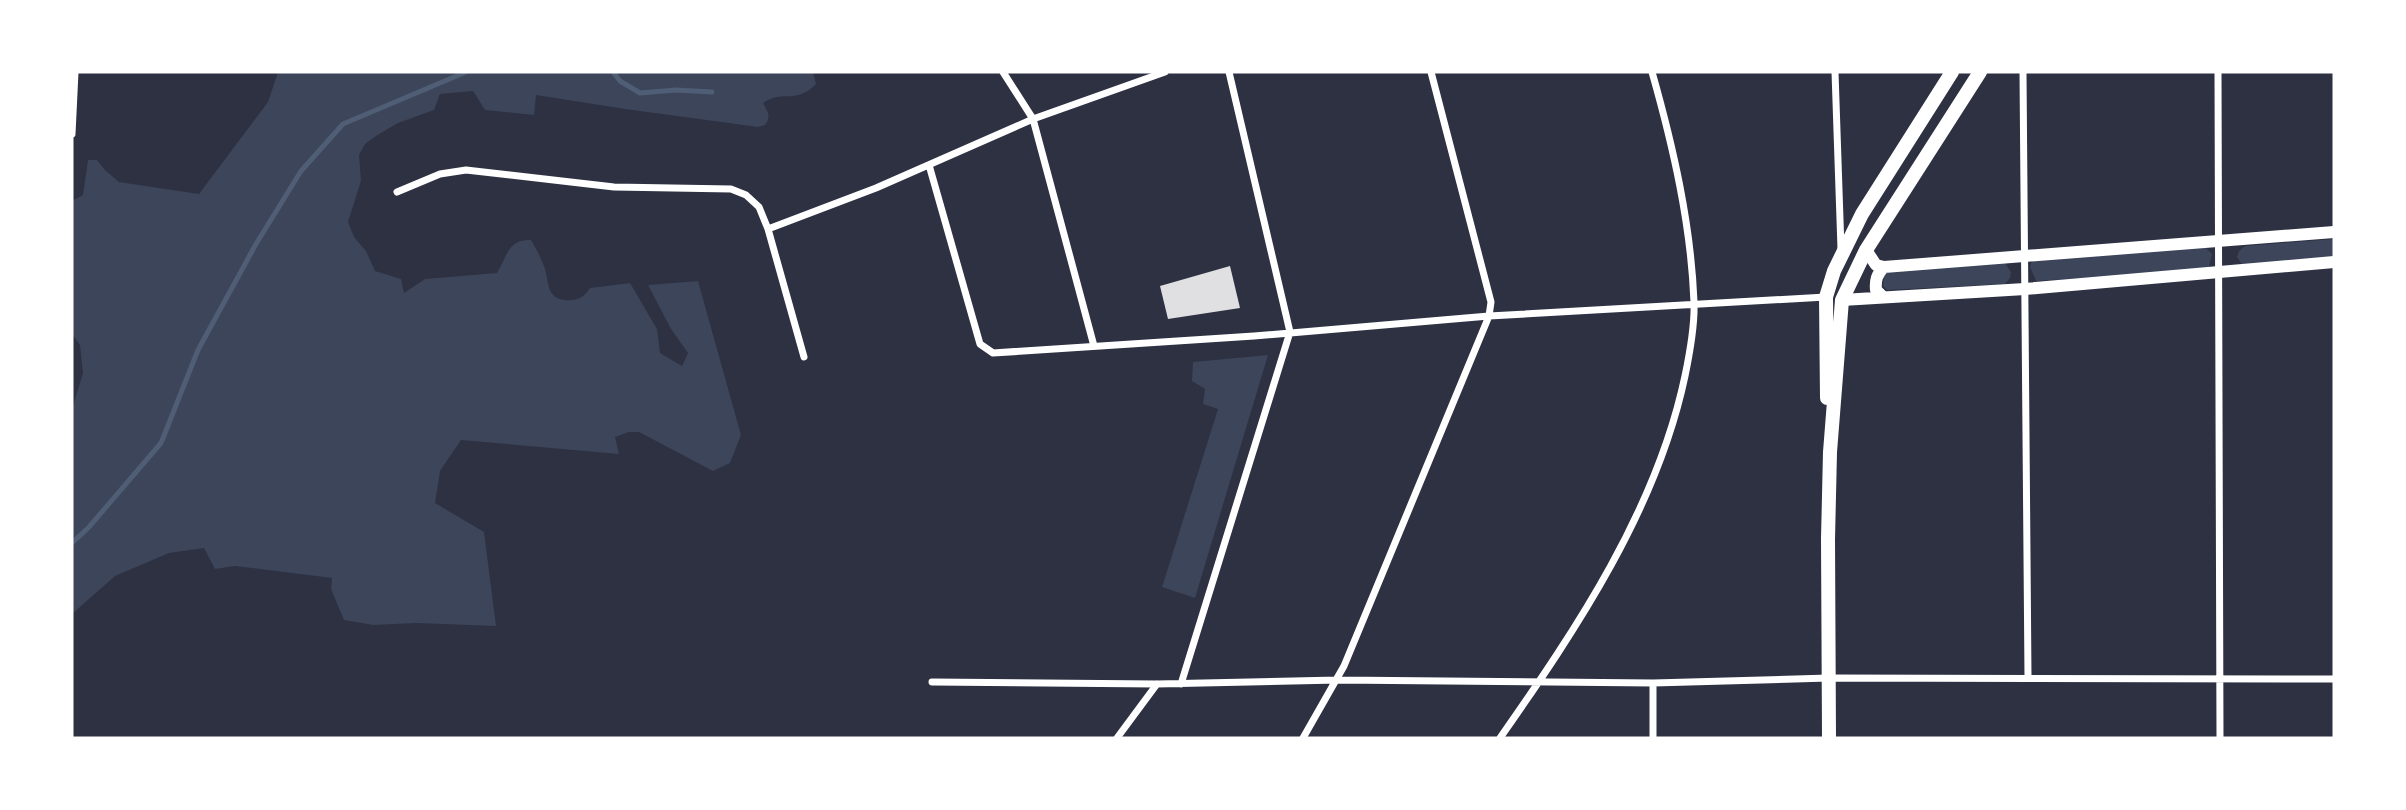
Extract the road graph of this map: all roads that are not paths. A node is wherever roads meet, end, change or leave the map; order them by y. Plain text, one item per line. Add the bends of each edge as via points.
1 (75, 72) edge
2 (1003, 72) edge
3 (1166, 72) edge
4 (1229, 72) edge
5 (1432, 72) edge
6 (1652, 72) edge
7 (1836, 72) edge
8 (1952, 72) edge
9 (1980, 72) edge
10 (2022, 72) edge
11 (2218, 72) edge
12 (1033, 119) junction
13 (72, 134) edge
14 (929, 165) junction
15 (397, 192) dead end
16 (768, 229) junction
17 (2334, 232) edge
18 (2218, 242) junction
19 (1866, 250) junction
20 (1842, 255) junction
21 (2023, 255) junction
22 (2334, 262) edge
23 (1884, 267) junction
24 (2218, 273) junction
25 (2025, 289) junction
26 (1826, 297) junction
27 (1884, 297) junction
28 (1842, 300) junction
29 (1694, 304) junction
30 (1489, 316) junction
31 (1290, 332) junction
32 (1094, 346) junction
33 (804, 357) dead end
34 (1830, 452) junction
35 (2028, 677) junction
36 (1829, 678) junction
37 (2219, 679) junction
38 (2334, 679) edge
39 (1338, 680) junction
40 (932, 682) dead end
41 (1539, 683) junction
42 (1653, 683) junction
43 (1157, 684) junction
44 (1181, 684) junction
45 (1117, 738) edge
46 (1303, 738) edge
47 (1500, 738) edge
48 (1653, 738) edge
49 (1829, 738) edge
50 (2220, 738) edge

1 - 13 street
2 - 12 street
3 - 12 street
4 - 31 street
5 - 30 street via 1491,302
6 - 29 street via 1671,139
7 - 20 street
8 - 20 main road via 1862,214
9 - 19 main road
10 - 21 street
11 - 18 street
12 - 14 street
12 - 32 street
14 - 16 street
14 - 32 street via 980,344 993,353
15 - 16 street via 440,174 466,170 614,187 731,189 759,207
16 - 33 street
17 - 18 street
18 - 21 street
18 - 24 street
19 - 23 street via 1876,265
19 - 28 main road
20 - 26 main road
21 - 23 street
21 - 25 street
22 - 24 street
23 - 27 street via 1875,284
24 - 25 street
24 - 37 street
25 - 27 street
25 - 35 street
26 - 29 street
26 - 34 main road
27 - 28 street
28 - 34 main road
29 - 30 street
29 - 41 street via 1678,410 1651,485 1598,587
30 - 31 street
30 - 39 street
31 - 32 street
31 - 44 street
34 - 36 main road
35 - 36 street
35 - 37 street
36 - 42 street
36 - 49 main road
37 - 38 street
37 - 50 street
39 - 41 street
39 - 44 street
39 - 46 street
40 - 43 street
41 - 42 street
41 - 47 street
42 - 48 street
43 - 44 street
43 - 45 street

